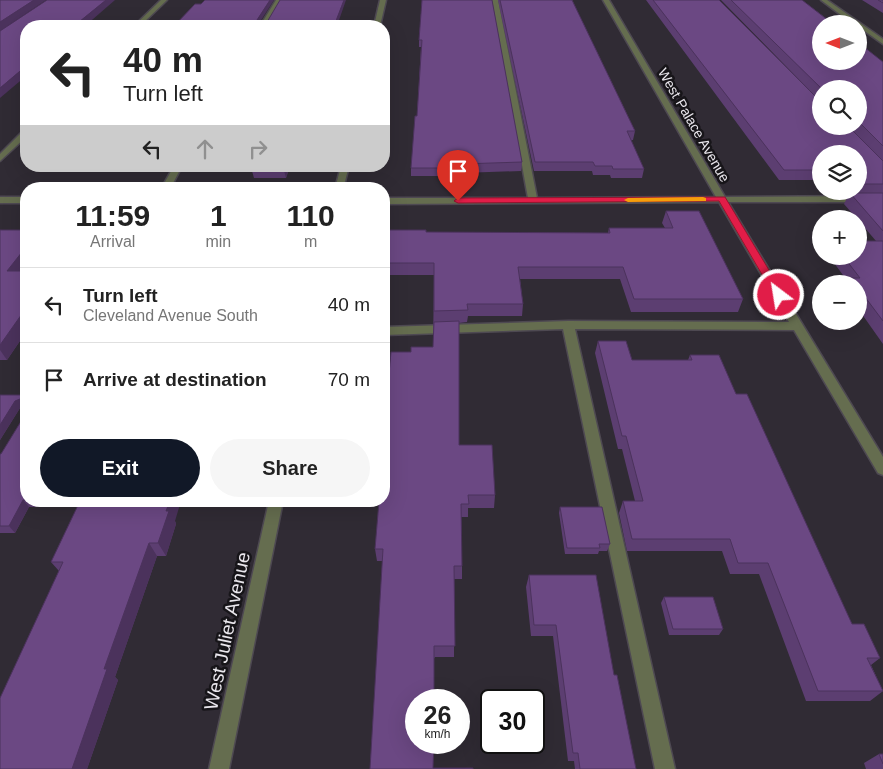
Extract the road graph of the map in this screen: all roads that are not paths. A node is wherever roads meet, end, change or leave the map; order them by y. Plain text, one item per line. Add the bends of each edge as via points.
1 (164, 0) edge
2 (279, 0) edge
3 (383, 0) edge
4 (495, 0) edge
5 (606, 0) edge
6 (824, 0) edge
7 (845, 15) edge
8 (143, 20) edge
9 (267, 20) edge
10 (378, 20) edge
11 (868, 31) edge
12 (883, 42) edge
13 (20, 139) edge
14 (0, 159) edge
15 (722, 199) junction
16 (0, 200) edge
17 (20, 200) edge
18 (883, 200) edge
19 (390, 201) edge
20 (533, 201) junction
21 (568, 325) junction
22 (797, 326) junction
23 (390, 331) edge
24 (883, 469) edge
25 (275, 507) edge
26 (219, 769) edge
27 (664, 769) edge

1 - 8 street
2 - 9 street
3 - 10 street
4 - 20 street
5 - 15 street, West Palace Avenue
6 - 7 street
11 - 12 street
13 - 14 street
15 - 18 street
15 - 20 street
15 - 22 street, West Palace Avenue
16 - 17 street
19 - 20 street
21 - 22 street
21 - 23 street
21 - 27 street
22 - 24 street, West Palace Avenue
25 - 26 street, West Juliet Avenue

